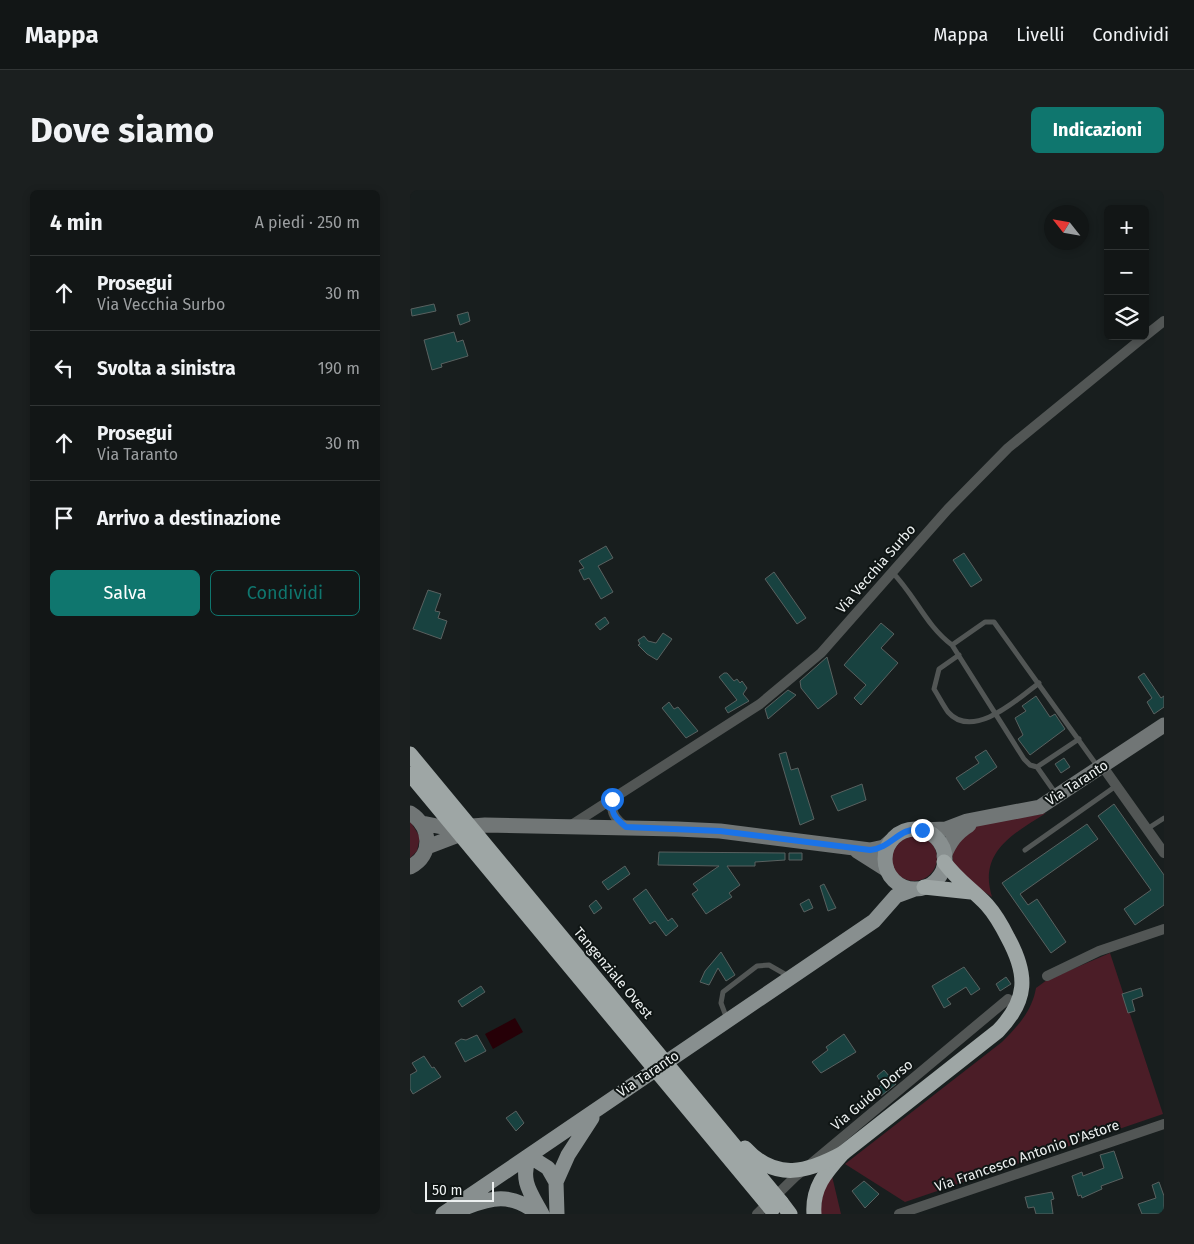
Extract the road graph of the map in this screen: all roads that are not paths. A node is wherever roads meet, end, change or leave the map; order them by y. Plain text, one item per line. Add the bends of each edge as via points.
1 (1164, 321) edge
2 (1149, 333) edge
3 (1140, 340) edge
4 (892, 572) junction
5 (952, 645) junction
6 (959, 655) junction
7 (1039, 683) junction
8 (996, 715) junction
9 (1164, 725) edge
10 (1079, 739) junction
11 (410, 754) edge
12 (1037, 767) junction
13 (1101, 768) junction
14 (410, 774) edge
15 (1116, 786) junction
16 (1058, 796) junction
17 (612, 799) junction
18 (410, 813) edge
19 (980, 818) junction
20 (1164, 818) edge
21 (422, 823) junction
22 (485, 825) junction
23 (569, 826) junction
24 (626, 827) junction
25 (1147, 829) junction
26 (922, 830) junction
27 (891, 841) junction
28 (427, 848) junction
29 (846, 848) junction
30 (1025, 850) dead end
31 (1164, 853) edge
32 (944, 859) junction
33 (410, 867) edge
34 (888, 872) junction
35 (919, 888) junction
36 (972, 892) junction
37 (1164, 929) edge
38 (854, 934) junction
39 (1046, 976) dead end
40 (790, 977) junction
41 (1008, 999) dead end
42 (728, 1020) junction
43 (674, 1073) junction
44 (600, 1106) junction
45 (1164, 1124) edge
46 (843, 1154) junction
47 (529, 1156) junction
48 (556, 1182) junction
49 (777, 1211) edge
50 (443, 1214) edge
51 (449, 1214) edge
52 (538, 1214) edge
53 (542, 1214) edge
54 (557, 1214) edge
55 (757, 1214) edge
56 (814, 1214) edge
57 (899, 1214) edge

1 - 2 street, Via Vecchia Surbo
3 - 4 street, Via Vecchia Surbo via 1024,432
4 - 5 lane via 938,635
4 - 17 street, Via Vecchia Surbo via 821,653 760,704
5 - 6 lane
5 - 7 lane via 984,622 994,622
6 - 8 lane
6 - 8 lane via 939,669 934,689 949,714 960,720 977,721
7 - 8 lane
7 - 10 lane
8 - 12 lane via 1024,759
9 - 13 street, Via Taranto
10 - 12 lane
10 - 13 lane
11 - 43 highway, Tangenziale Ovest, bridge
12 - 16 lane
13 - 15 street
13 - 16 street, Via Taranto
14 - 49 highway, Tangenziale Ovest, bridge via 724,1152
15 - 25 street
15 - 30 lane
16 - 19 street, Via Taranto via 1040,807
17 - 23 street, Via Vecchia Surbo
17 - 24 street via 614,818
18 - 21 street
19 - 26 street, Via Taranto via 946,829
19 - 32 street, Via Taranto via 955,836
20 - 25 lane
21 - 22 street via 447,828
21 - 28 street
22 - 23 street
22 - 28 street
23 - 24 street
24 - 29 street via 720,831
25 - 31 street
26 - 27 main road, Via Taranto via 903,831
26 - 32 main road via 939,842
27 - 29 street via 884,848
27 - 34 main road, Via Taranto via 886,852
28 - 33 street via 423,857
29 - 34 street via 867,856
32 - 35 main road, Via Taranto via 938,877
32 - 36 highway via 959,881
34 - 35 main road via 904,886
34 - 38 main road, Via Taranto via 885,900
35 - 36 highway
35 - 38 main road, Via Taranto via 896,896 874,921
36 - 46 highway via 990,908 1001,924 1021,965 1021,996 1015,1011 983,1044
37 - 39 street via 1099,951
38 - 40 main road, Via Taranto
40 - 42 main road, Via Taranto
40 - 42 lane via 769,965 758,966 723,992 721,1004
41 - 55 street, Via Guido Dorso via 795,1177
42 - 44 main road, Via Taranto
43 - 46 highway, bridge via 689,1085 750,1154 762,1162 775,1168 801,1171 818,1167
43 - 49 highway, Tangenziale Ovest, bridge
44 - 47 main road, Via Taranto
44 - 48 main road via 578,1136
45 - 57 street, Via Francesco Antonio D'Astore
46 - 56 highway via 817,1186
47 - 48 main road via 548,1168
47 - 50 main road, Via Taranto
47 - 53 main road via 525,1183
48 - 54 main road
51 - 52 main road via 494,1198 518,1202

